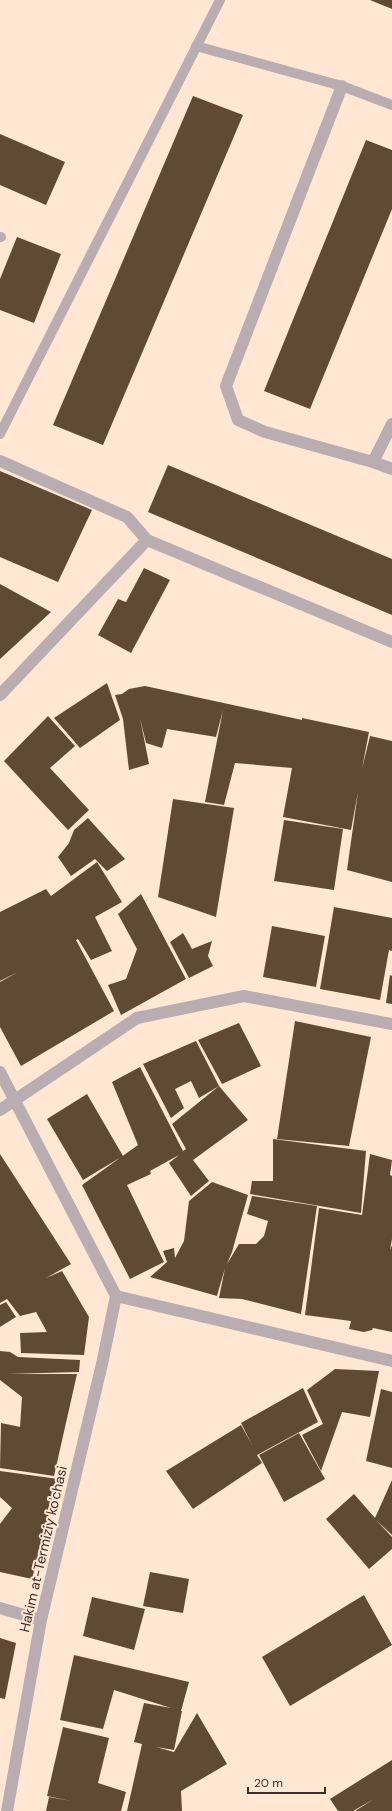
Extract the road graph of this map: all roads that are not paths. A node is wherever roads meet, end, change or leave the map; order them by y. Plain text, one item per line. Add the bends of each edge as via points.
1 (220, 0) edge
2 (196, 46) junction
3 (342, 86) junction
4 (392, 105) edge
5 (392, 424) edge
6 (0, 434) edge
7 (0, 461) edge
8 (373, 462) junction
9 (392, 469) edge
10 (147, 540) junction
11 (392, 642) edge
12 (0, 695) edge
13 (392, 1024) edge
14 (0, 1072) edge
15 (16, 1101) junction
16 (0, 1110) edge
17 (116, 1296) junction
18 (392, 1361) edge
19 (0, 1608) edge
20 (41, 1620) junction
21 (7, 1811) edge

1 - 2 lane
2 - 3 lane
2 - 6 lane
3 - 4 lane
3 - 8 street via 226,386 238,420 265,432
5 - 8 street
7 - 10 street via 127,517
8 - 9 street
10 - 11 street
10 - 12 street
13 - 15 street via 244,996 136,1018
14 - 15 street
15 - 16 street
15 - 17 street
17 - 18 street
17 - 20 street, Hakim at-Termiziy ko'chasi
19 - 20 street
20 - 21 street, Hakim at-Termiziy ko'chasi

